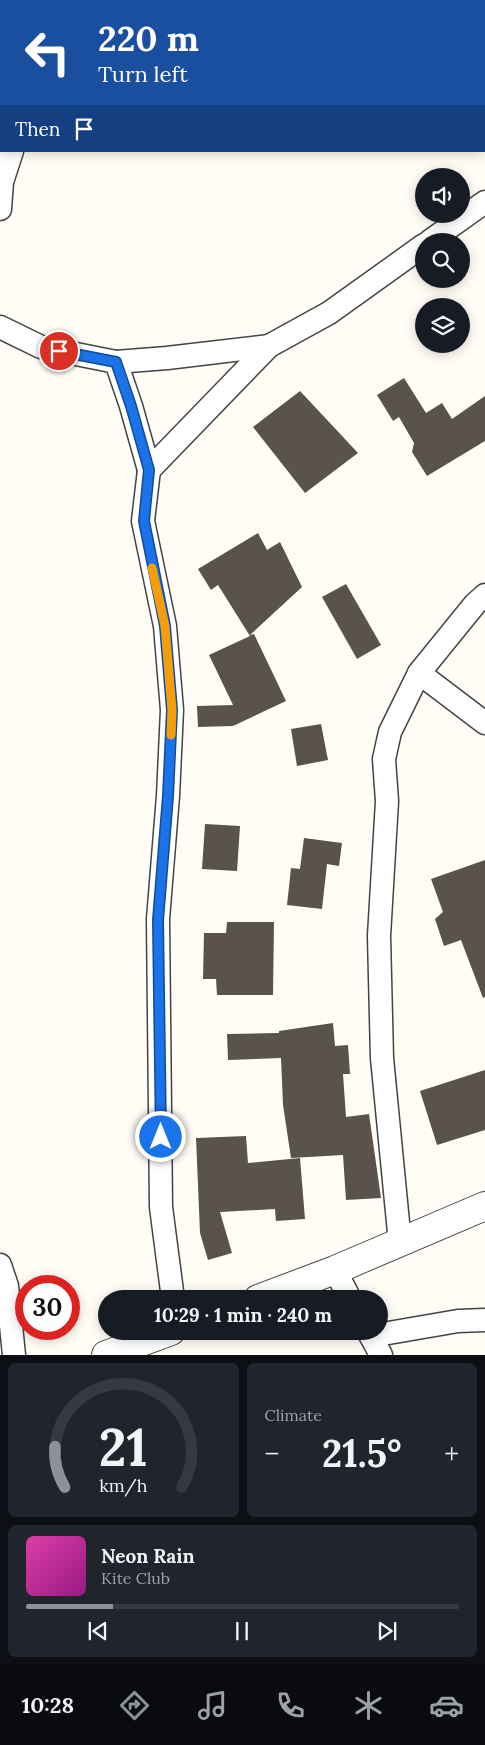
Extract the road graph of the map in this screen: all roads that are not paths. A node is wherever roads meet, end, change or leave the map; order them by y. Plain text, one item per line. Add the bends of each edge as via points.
1 (12, 152) edge
2 (485, 202) edge
3 (0, 209) edge
4 (441, 233) edge
5 (415, 251) edge
6 (0, 327) edge
7 (269, 346) junction
8 (116, 362) junction
9 (149, 470) junction
10 (485, 595) edge
11 (419, 673) junction
12 (485, 723) edge
13 (485, 1206) edge
14 (400, 1243) junction
15 (0, 1264) edge
16 (335, 1270) junction
17 (172, 1290) edge
18 (282, 1290) edge
19 (345, 1290) edge
20 (485, 1320) edge
21 (148, 1340) edge
22 (373, 1341) edge
23 (112, 1354) edge
24 (14, 1355) edge

1 - 3 street via 2,182
2 - 4 street
5 - 7 street via 329,313
6 - 8 street via 40,347
7 - 8 street
7 - 9 street
8 - 9 street
9 - 17 street via 144,521 165,626 172,710 158,920 161,1207
10 - 11 street
11 - 12 street
11 - 14 street via 390,732 384,760 387,801 379,936 382,1058
13 - 14 street
14 - 16 street
15 - 24 street via 7,1286
16 - 18 street
16 - 19 street
20 - 22 street via 458,1321
21 - 23 street

